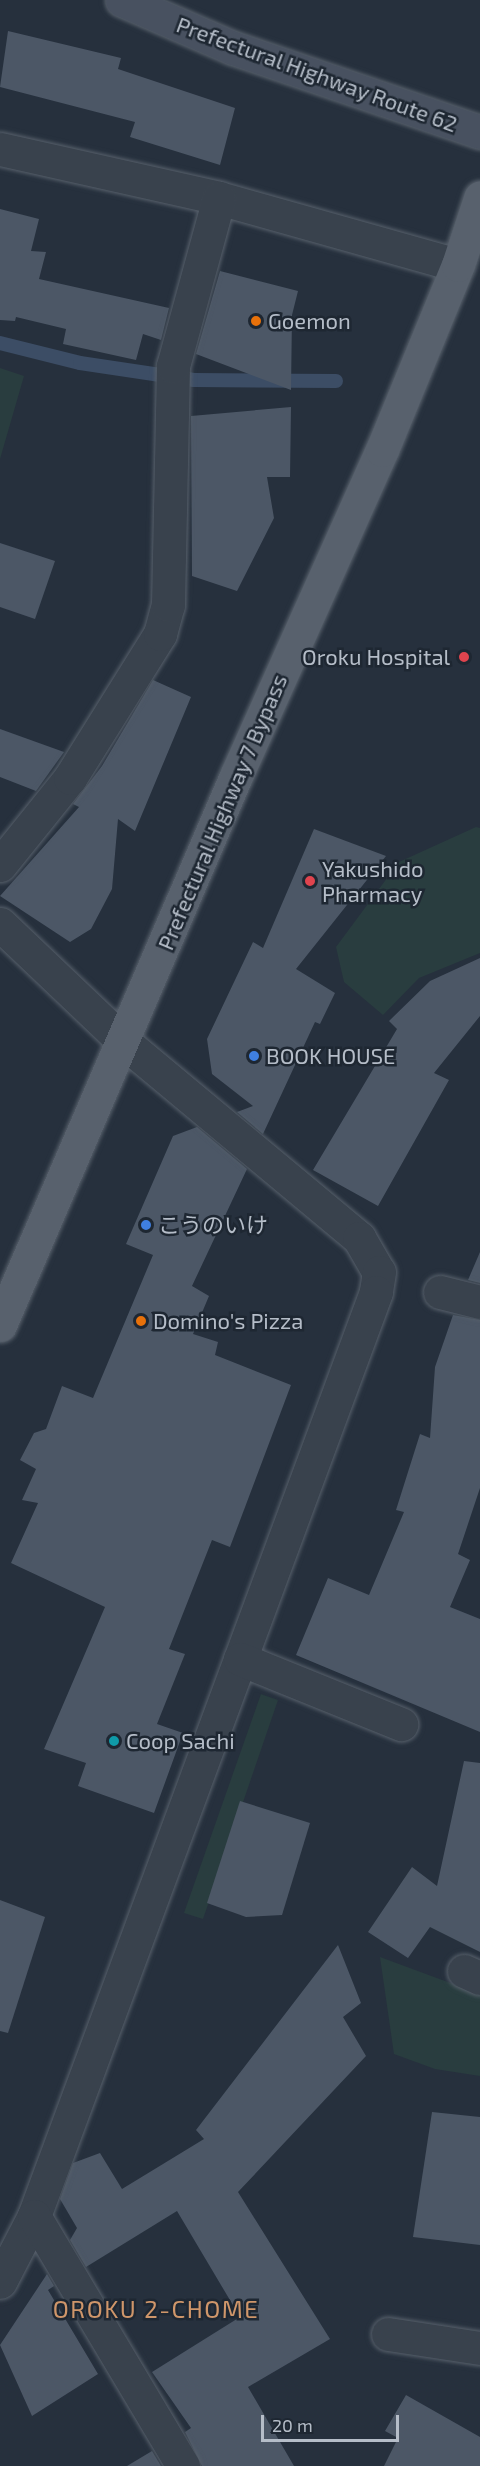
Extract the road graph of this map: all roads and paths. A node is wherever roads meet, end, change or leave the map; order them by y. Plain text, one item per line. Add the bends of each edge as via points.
1 (131, 2) edge
2 (480, 132) edge
3 (0, 149) edge
4 (219, 198) junction
5 (480, 198) edge
6 (458, 265) junction
7 (0, 865) edge
8 (0, 924) edge
9 (125, 1043) junction
10 (440, 1292) dead end
11 (480, 1302) edge
12 (0, 1325) edge
13 (240, 1659) junction
14 (401, 1724) dead end
15 (34, 2216) junction
16 (0, 2282) edge
17 (388, 2334) dead end
18 (480, 2348) edge
19 (183, 2466) edge

1 - 2 main road, Prefectural Highway Route 62 via 233,48
3 - 4 street
4 - 6 street
4 - 7 street via 172,377 168,605 159,634 70,778
5 - 6 main road, Prefectural Highway 7 Bypass
6 - 9 main road, Prefectural Highway 7 Bypass
8 - 9 street
9 - 12 main road, Prefectural Highway 7 Bypass
9 - 13 street via 359,1238 379,1272 376,1292
10 - 11 street
13 - 14 street
13 - 15 street
15 - 16 street
15 - 19 street
17 - 18 street

